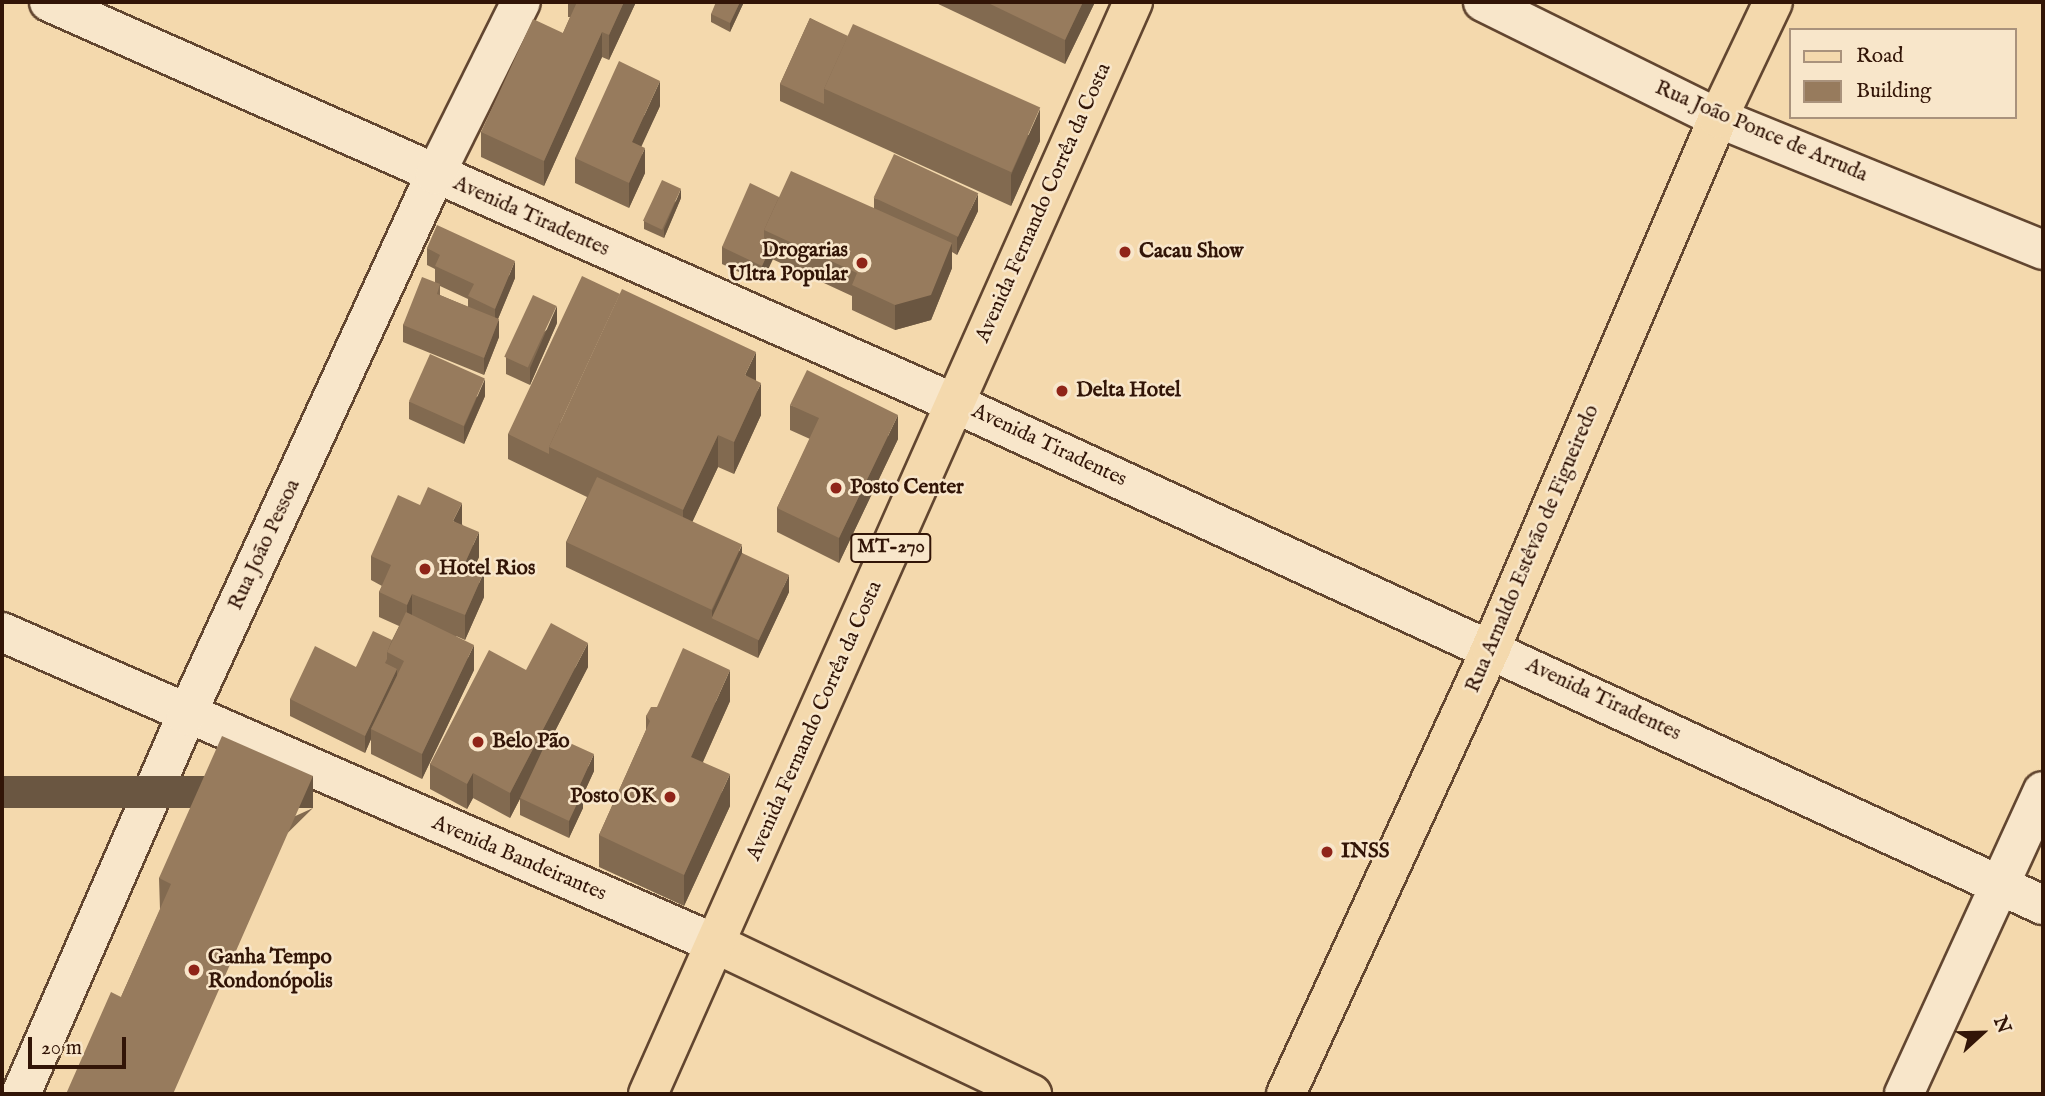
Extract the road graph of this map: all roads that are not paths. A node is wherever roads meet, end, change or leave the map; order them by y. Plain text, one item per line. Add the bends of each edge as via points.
1 (48, 2) edge
2 (521, 2) edge
3 (1133, 2) edge
4 (1483, 2) edge
5 (1773, 2) edge
6 (1718, 118) junction
7 (435, 175) junction
8 (2043, 250) edge
9 (956, 404) junction
10 (2, 632) edge
11 (1491, 649) junction
12 (186, 716) junction
13 (2043, 790) edge
14 (2001, 884) junction
15 (2043, 905) edge
16 (716, 944) junction
17 (21, 1094) edge
18 (648, 1094) edge
19 (1032, 1094) edge
20 (1286, 1094) edge
21 (1904, 1094) edge

1 - 7 street, Avenida Tiradentes
2 - 7 street, Rua João Pessoa
3 - 9 main road, Avenida Fernando Corrêa da Costa / MT-270
4 - 6 street, Rua João Ponce de Arruda
5 - 6 main road, Rua Arnaldo Estêvão de Figueiredo
6 - 8 street, Rua João Ponce de Arruda
6 - 11 main road, Rua Arnaldo Estêvão de Figueiredo
7 - 9 street, Avenida Tiradentes
7 - 12 street, Rua João Pessoa
9 - 11 street, Avenida Tiradentes
9 - 16 main road, Avenida Fernando Corrêa da Costa / MT-270
10 - 12 street, Avenida Bandeirantes
11 - 14 street, Avenida Tiradentes
11 - 20 main road, Rua Arnaldo Estêvão de Figueiredo
12 - 16 street, Avenida Bandeirantes
12 - 17 street, Rua João Pessoa
13 - 14 street
14 - 15 street, Avenida Tiradentes
14 - 21 street
16 - 18 main road, Avenida Fernando Corrêa da Costa / MT-270
16 - 19 main road, Avenida Bandeirantes

